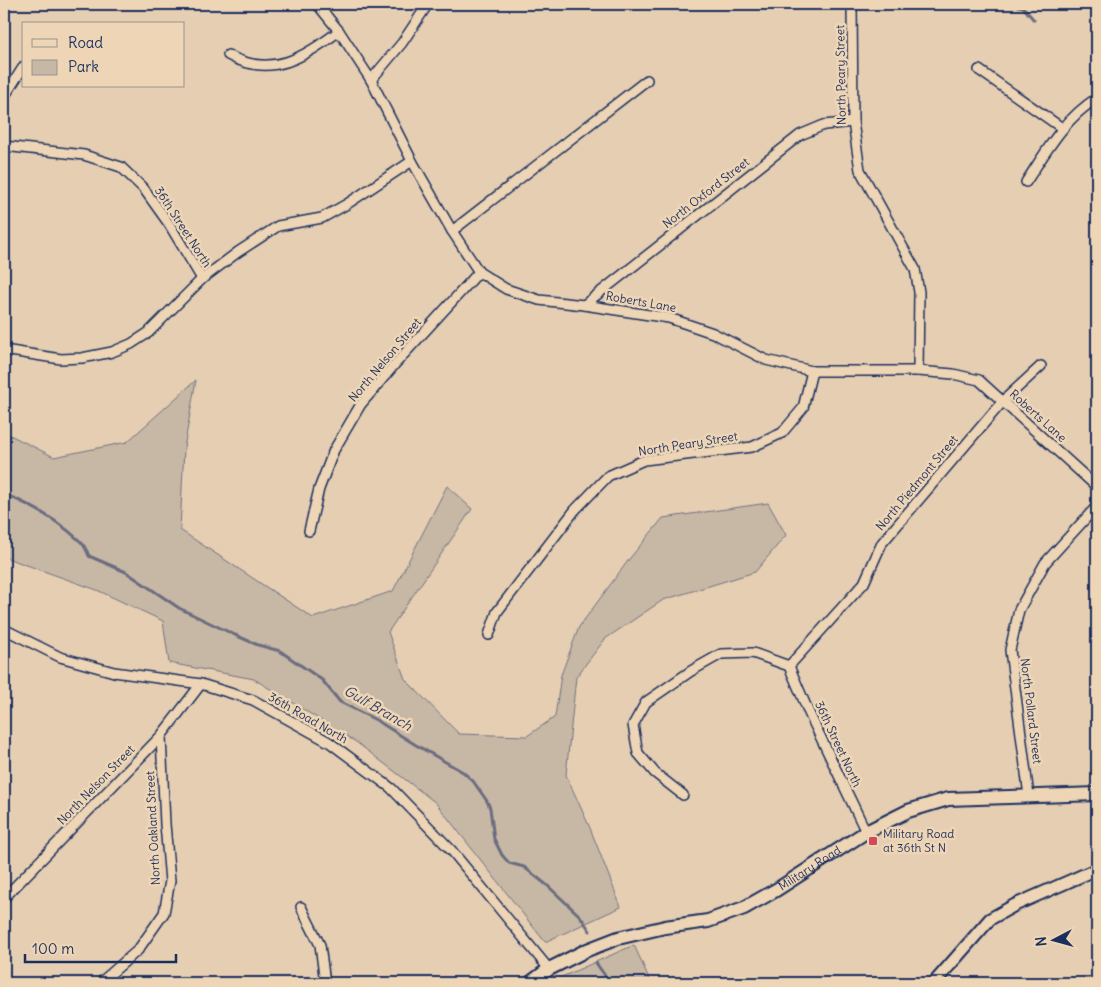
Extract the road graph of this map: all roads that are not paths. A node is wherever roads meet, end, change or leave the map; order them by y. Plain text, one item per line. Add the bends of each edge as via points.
1 (317, 4) edge
2 (428, 4) edge
3 (852, 4) edge
4 (339, 31) junction
5 (228, 55) dead end
6 (22, 69) edge
7 (979, 70) dead end
8 (371, 80) junction
9 (647, 80) dead end
10 (4, 97) edge
11 (1097, 98) edge
12 (853, 122) junction
13 (1062, 128) junction
14 (4, 146) edge
15 (412, 161) junction
16 (1026, 182) dead end
17 (452, 231) junction
18 (478, 272) junction
19 (202, 279) junction
20 (584, 304) junction
21 (4, 350) edge
22 (1040, 366) dead end
23 (812, 371) junction
24 (918, 371) junction
25 (1002, 401) junction
26 (1097, 487) edge
27 (1097, 506) edge
28 (309, 531) dead end
29 (4, 629) edge
30 (490, 636) dead end
31 (789, 666) junction
32 (201, 684) junction
33 (161, 736) junction
34 (1097, 794) edge
35 (683, 795) dead end
36 (1029, 796) junction
37 (866, 832) junction
38 (1097, 868) edge
39 (4, 898) edge
40 (301, 907) dead end
41 (549, 969) junction
42 (100, 983) edge
43 (325, 983) edge
44 (530, 983) edge
45 (934, 983) edge

1 - 4 street, Roberts Lane
2 - 8 street via 402,43
3 - 12 street, North Peary Street
4 - 5 street via 312,51 285,63 249,64
4 - 8 street, Roberts Lane
6 - 10 street
7 - 13 street
8 - 15 street, Roberts Lane
9 - 17 street
11 - 13 street
12 - 20 street, North Oxford Street via 824,125 800,135
12 - 24 street, North Peary Street via 860,170 915,269 919,292
13 - 16 street
14 - 19 street, 36th Street North via 84,155 121,167 144,189
15 - 17 street, Roberts Lane
15 - 19 street via 322,218 278,226
17 - 18 street, Roberts Lane
18 - 20 street, Roberts Lane via 506,289 539,300
18 - 28 street, North Nelson Street via 361,404 334,450
19 - 21 street via 148,333 112,352 61,359
20 - 23 street, Roberts Lane via 670,318 713,334 766,360
22 - 25 street, North Piedmont Street
23 - 24 street, Roberts Lane
23 - 30 street, North Peary Street via 803,408 782,433 752,447 644,460 608,476 576,510 497,612
24 - 25 street, Roberts Lane via 979,380
25 - 26 street, Roberts Lane
25 - 31 street, North Piedmont Street via 882,543 864,583
27 - 36 street, North Pollard Street via 1045,563 1019,610 1010,650
29 - 32 street, 36th Road North via 60,657 114,672
31 - 35 street via 753,653 721,654 646,702 633,726 638,752 655,773
31 - 37 street, 36th Street North
32 - 33 street, North Nelson Street
32 - 41 street, 36th Road North via 261,704 329,742 391,788 452,851
33 - 39 street, North Nelson Street
33 - 42 street, North Oakland Street via 170,881 164,914 138,950
34 - 36 main road, Military Road
36 - 37 main road, Military Road via 948,799 908,811
37 - 41 main road, Military Road via 744,908 708,921 618,938
38 - 45 street via 990,919
40 - 43 street via 320,945
41 - 44 main road, Military Road

